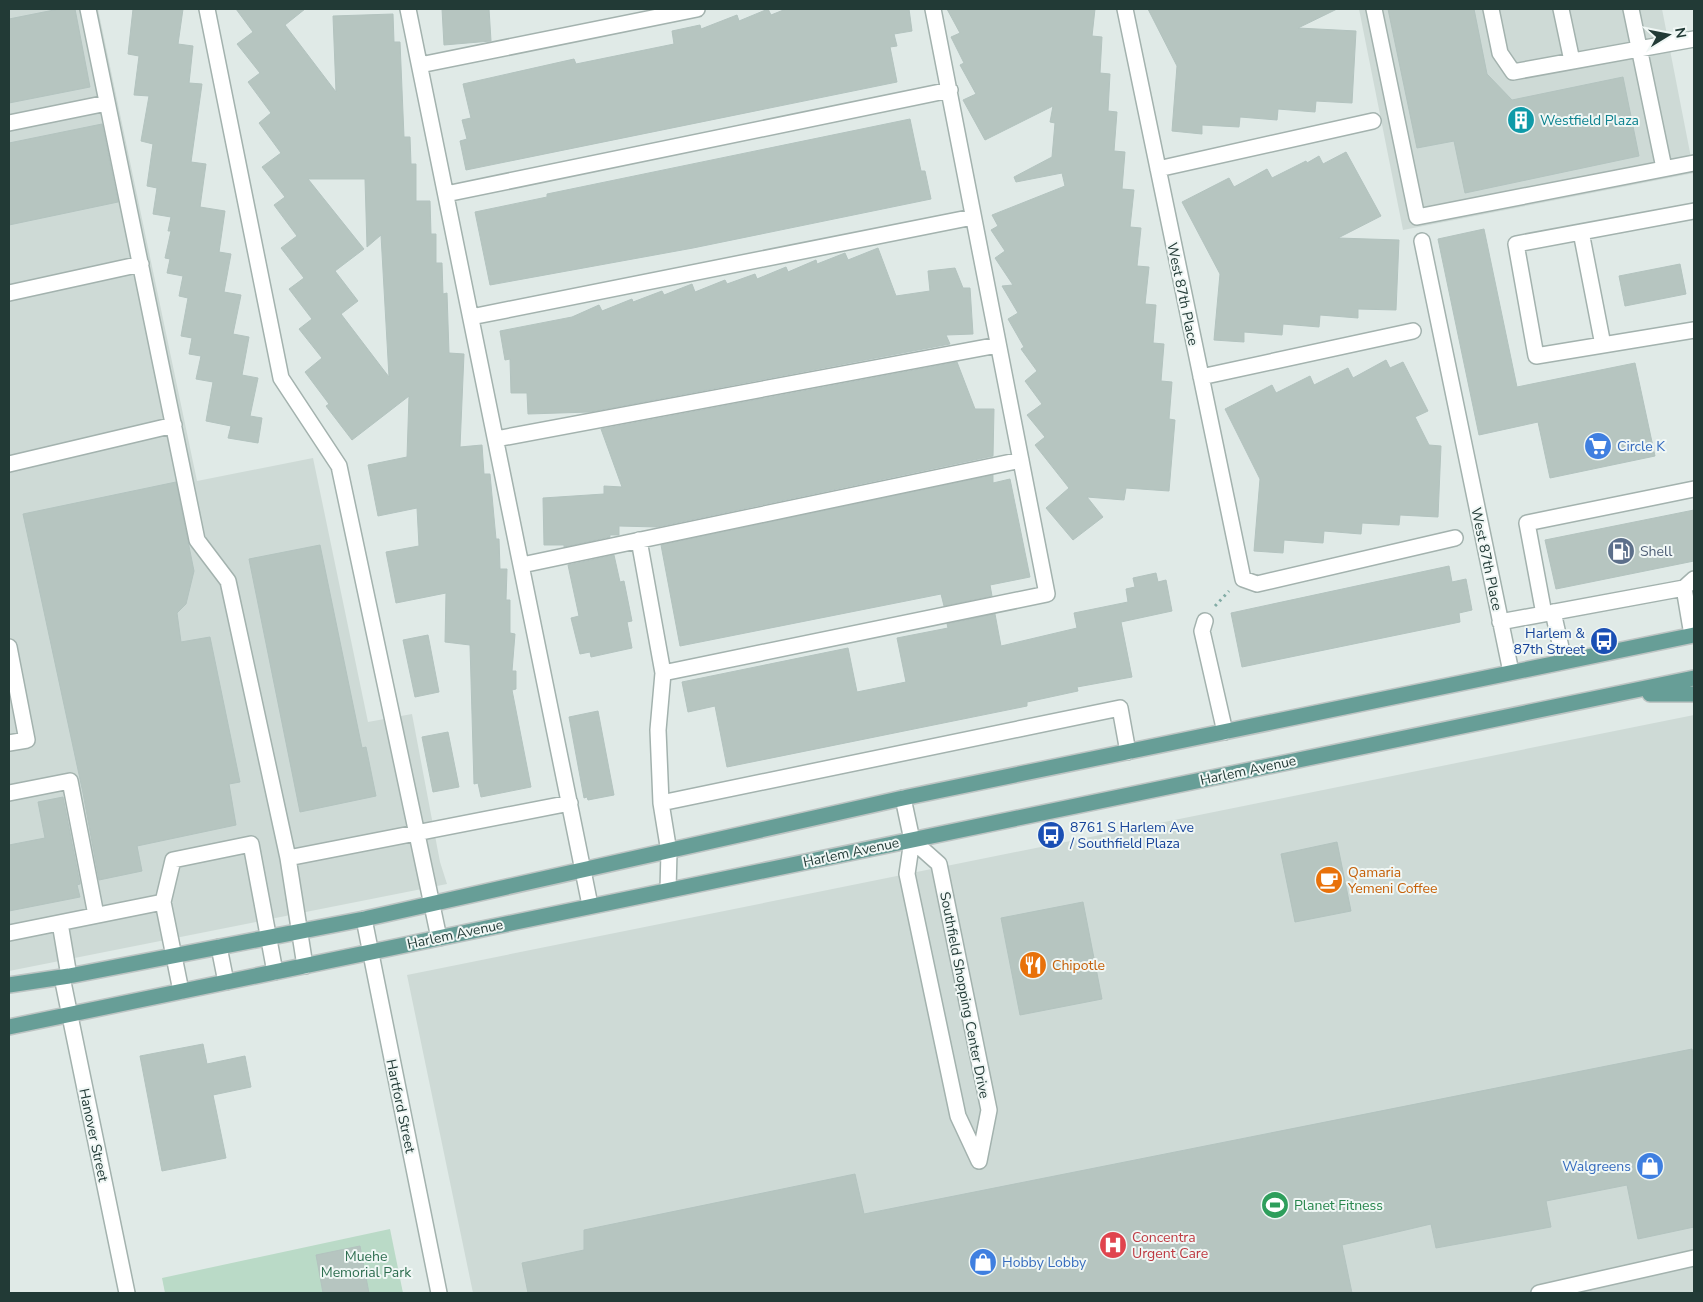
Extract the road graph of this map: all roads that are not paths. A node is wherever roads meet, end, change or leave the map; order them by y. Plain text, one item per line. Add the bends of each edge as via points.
1 (88, 9) edge
2 (207, 9) edge
3 (408, 9) edge
4 (697, 9) edge
5 (933, 9) edge
6 (1125, 9) edge
7 (1374, 9) edge
8 (1491, 9) edge
9 (1561, 9) edge
10 (1630, 9) edge
11 (1694, 38) edge
12 (1639, 49) junction
13 (1572, 61) junction
14 (420, 64) junction
15 (950, 90) junction
16 (107, 103) junction
17 (1373, 121) dead end
18 (9, 123) edge
19 (1694, 163) edge
20 (1664, 168) junction
21 (1158, 169) junction
22 (446, 194) junction
23 (1694, 211) edge
24 (973, 217) junction
25 (1581, 232) junction
26 (1422, 240) dead end
27 (141, 264) junction
28 (9, 293) edge
29 (471, 318) junction
30 (1694, 330) edge
31 (1413, 331) dead end
32 (998, 344) junction
33 (1603, 345) junction
34 (1200, 377) junction
35 (174, 424) junction
36 (496, 439) junction
37 (1021, 460) junction
38 (9, 464) edge
39 (1694, 489) edge
40 (1455, 538) dead end
41 (640, 540) junction
42 (522, 565) junction
43 (1689, 583) edge
44 (1549, 613) junction
45 (1205, 621) road end
46 (1500, 622) junction
47 (1693, 635) edge
48 (9, 647) edge
49 (1564, 662) junction
50 (1511, 672) junction
51 (663, 673) junction
52 (1694, 678) edge
53 (1694, 694) edge
54 (1613, 695) junction
55 (1225, 732) junction
56 (9, 743) edge
57 (1128, 752) junction
58 (9, 793) edge
59 (904, 798) junction
60 (570, 803) junction
61 (661, 803) junction
62 (417, 834) junction
63 (912, 840) junction
64 (669, 852) junction
65 (288, 858) junction
66 (584, 871) junction
67 (668, 890) junction
68 (163, 902) junction
69 (431, 904) junction
70 (590, 905) junction
71 (96, 915) junction
72 (364, 919) junction
73 (60, 922) junction
74 (300, 931) junction
75 (9, 933) edge
76 (269, 937) junction
77 (439, 938) junction
78 (219, 947) junction
79 (370, 952) junction
80 (172, 956) junction
81 (305, 966) junction
82 (275, 972) junction
83 (66, 976) junction
84 (226, 982) junction
85 (9, 985) edge
86 (181, 991) junction
87 (69, 1014) junction
88 (9, 1027) edge
89 (1694, 1258) edge
90 (126, 1293) edge
91 (439, 1293) edge
92 (1539, 1293) edge

1 - 16 street
2 - 62 street via 282,378 339,466
3 - 14 street
4 - 14 street
5 - 15 street
6 - 21 street, West 87th Place
7 - 20 street via 1417,217
8 - 13 street via 1500,53 1513,72
9 - 13 street
10 - 12 street
11 - 12 street
12 - 13 street
12 - 20 street
14 - 22 street
15 - 22 street
15 - 24 street
16 - 18 street
16 - 27 street
17 - 21 street
19 - 20 street
21 - 34 street, West 87th Place
22 - 29 street
23 - 25 street
24 - 29 street
24 - 32 street
25 - 33 street
25 - 33 street via 1516,244 1536,356
26 - 46 street, West 87th Place
27 - 28 street
27 - 35 street
29 - 36 street
30 - 33 street
31 - 34 street
32 - 36 street
32 - 37 street
34 - 40 street, West 87th Place via 1243,579 1257,584
35 - 38 street
35 - 65 street via 198,540 228,581
36 - 42 street
37 - 41 street
37 - 51 street via 1047,594
39 - 44 street via 1527,522
41 - 42 street
41 - 51 street
42 - 60 street
43 - 44 street
43 - 47 street
44 - 46 street
44 - 49 street
45 - 55 street via 1202,631
46 - 50 street, West 87th Place
47 - 49 main road
48 - 56 street via 27,740
49 - 50 main road
50 - 55 main road
51 - 61 street via 658,730
52 - 54 main road, Harlem Avenue
53 - 54 main road
54 - 63 main road, Harlem Avenue
55 - 57 main road
57 - 59 main road
57 - 61 street via 1120,708
58 - 71 street via 70,782
59 - 63 street, Southfield Shopping Center Drive
59 - 64 main road
60 - 62 street
60 - 66 street
61 - 64 street
62 - 65 street
62 - 69 street
63 - 63 street, Southfield Shopping Center Drive via 907,874 943,1047 958,1116 979,1161 989,1110 939,864
63 - 67 main road, Harlem Avenue
64 - 66 main road
64 - 67 street
65 - 74 street
66 - 69 main road
66 - 70 street
67 - 70 main road, Harlem Avenue
68 - 71 street
68 - 76 street via 172,860 251,844
68 - 80 street
69 - 72 main road
69 - 77 street
70 - 77 main road, Harlem Avenue
71 - 73 street
72 - 74 main road
72 - 79 street, Hartford Street
73 - 75 street
73 - 83 street, Hanover Street
74 - 76 main road
74 - 81 street
76 - 78 main road
76 - 82 street
77 - 79 main road, Harlem Avenue
78 - 80 main road
78 - 84 street
79 - 81 main road, Harlem Avenue
79 - 91 street, Hartford Street
80 - 83 main road
80 - 86 street
81 - 82 main road, Harlem Avenue
82 - 84 main road, Harlem Avenue
83 - 85 main road
83 - 87 street, Hanover Street
84 - 86 main road, Harlem Avenue
86 - 87 main road, Harlem Avenue
87 - 88 main road, Harlem Avenue
87 - 90 street, Hanover Street
89 - 92 street

